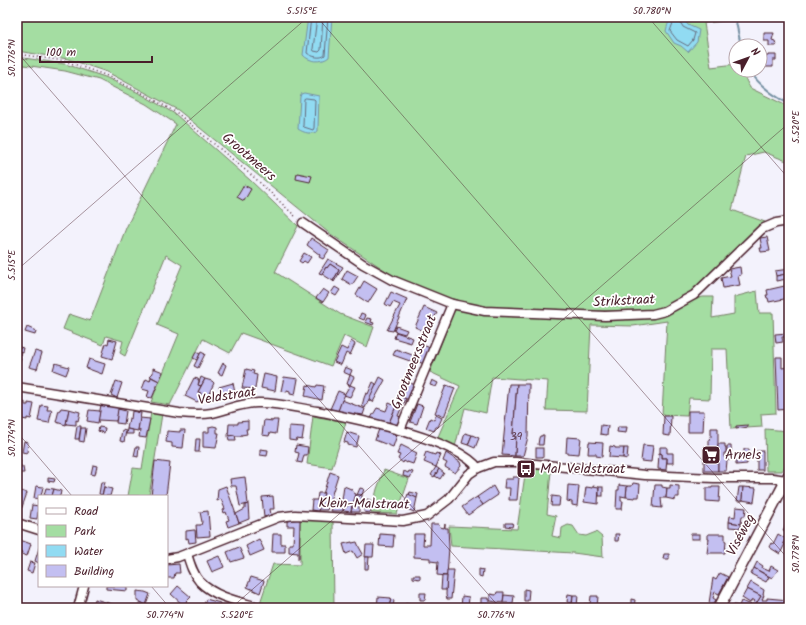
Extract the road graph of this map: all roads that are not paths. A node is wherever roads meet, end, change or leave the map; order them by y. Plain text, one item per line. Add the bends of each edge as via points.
1 (789, 222) edge
2 (303, 223) road end
3 (452, 304) junction
4 (17, 387) edge
5 (400, 430) junction
6 (478, 468) junction
7 (788, 477) edge
8 (17, 523) edge
9 (38, 530) edge
10 (187, 554) junction
11 (168, 560) edge
12 (84, 587) edge
13 (78, 608) edge
14 (262, 608) edge
15 (718, 608) edge

1 - 3 street, Strikstraat via 762,228 694,295 665,311 653,314 556,315 485,311
2 - 3 street via 363,264 392,280
3 - 5 street, Grootmeersstraat
4 - 5 street, Veldstraat via 179,414 203,415 257,402 289,406
5 - 6 street, Veldstraat via 451,449 473,461
6 - 7 street, Klein-Malstraat via 494,462 510,461 644,475 714,478
6 - 10 street, Klein-Malstraat via 449,499 427,516 403,521 295,515 279,517
7 - 15 main road, Viséweg
8 - 9 street
10 - 11 street, Klein-Malstraat
10 - 14 street via 199,581 212,591 234,601
12 - 13 street

